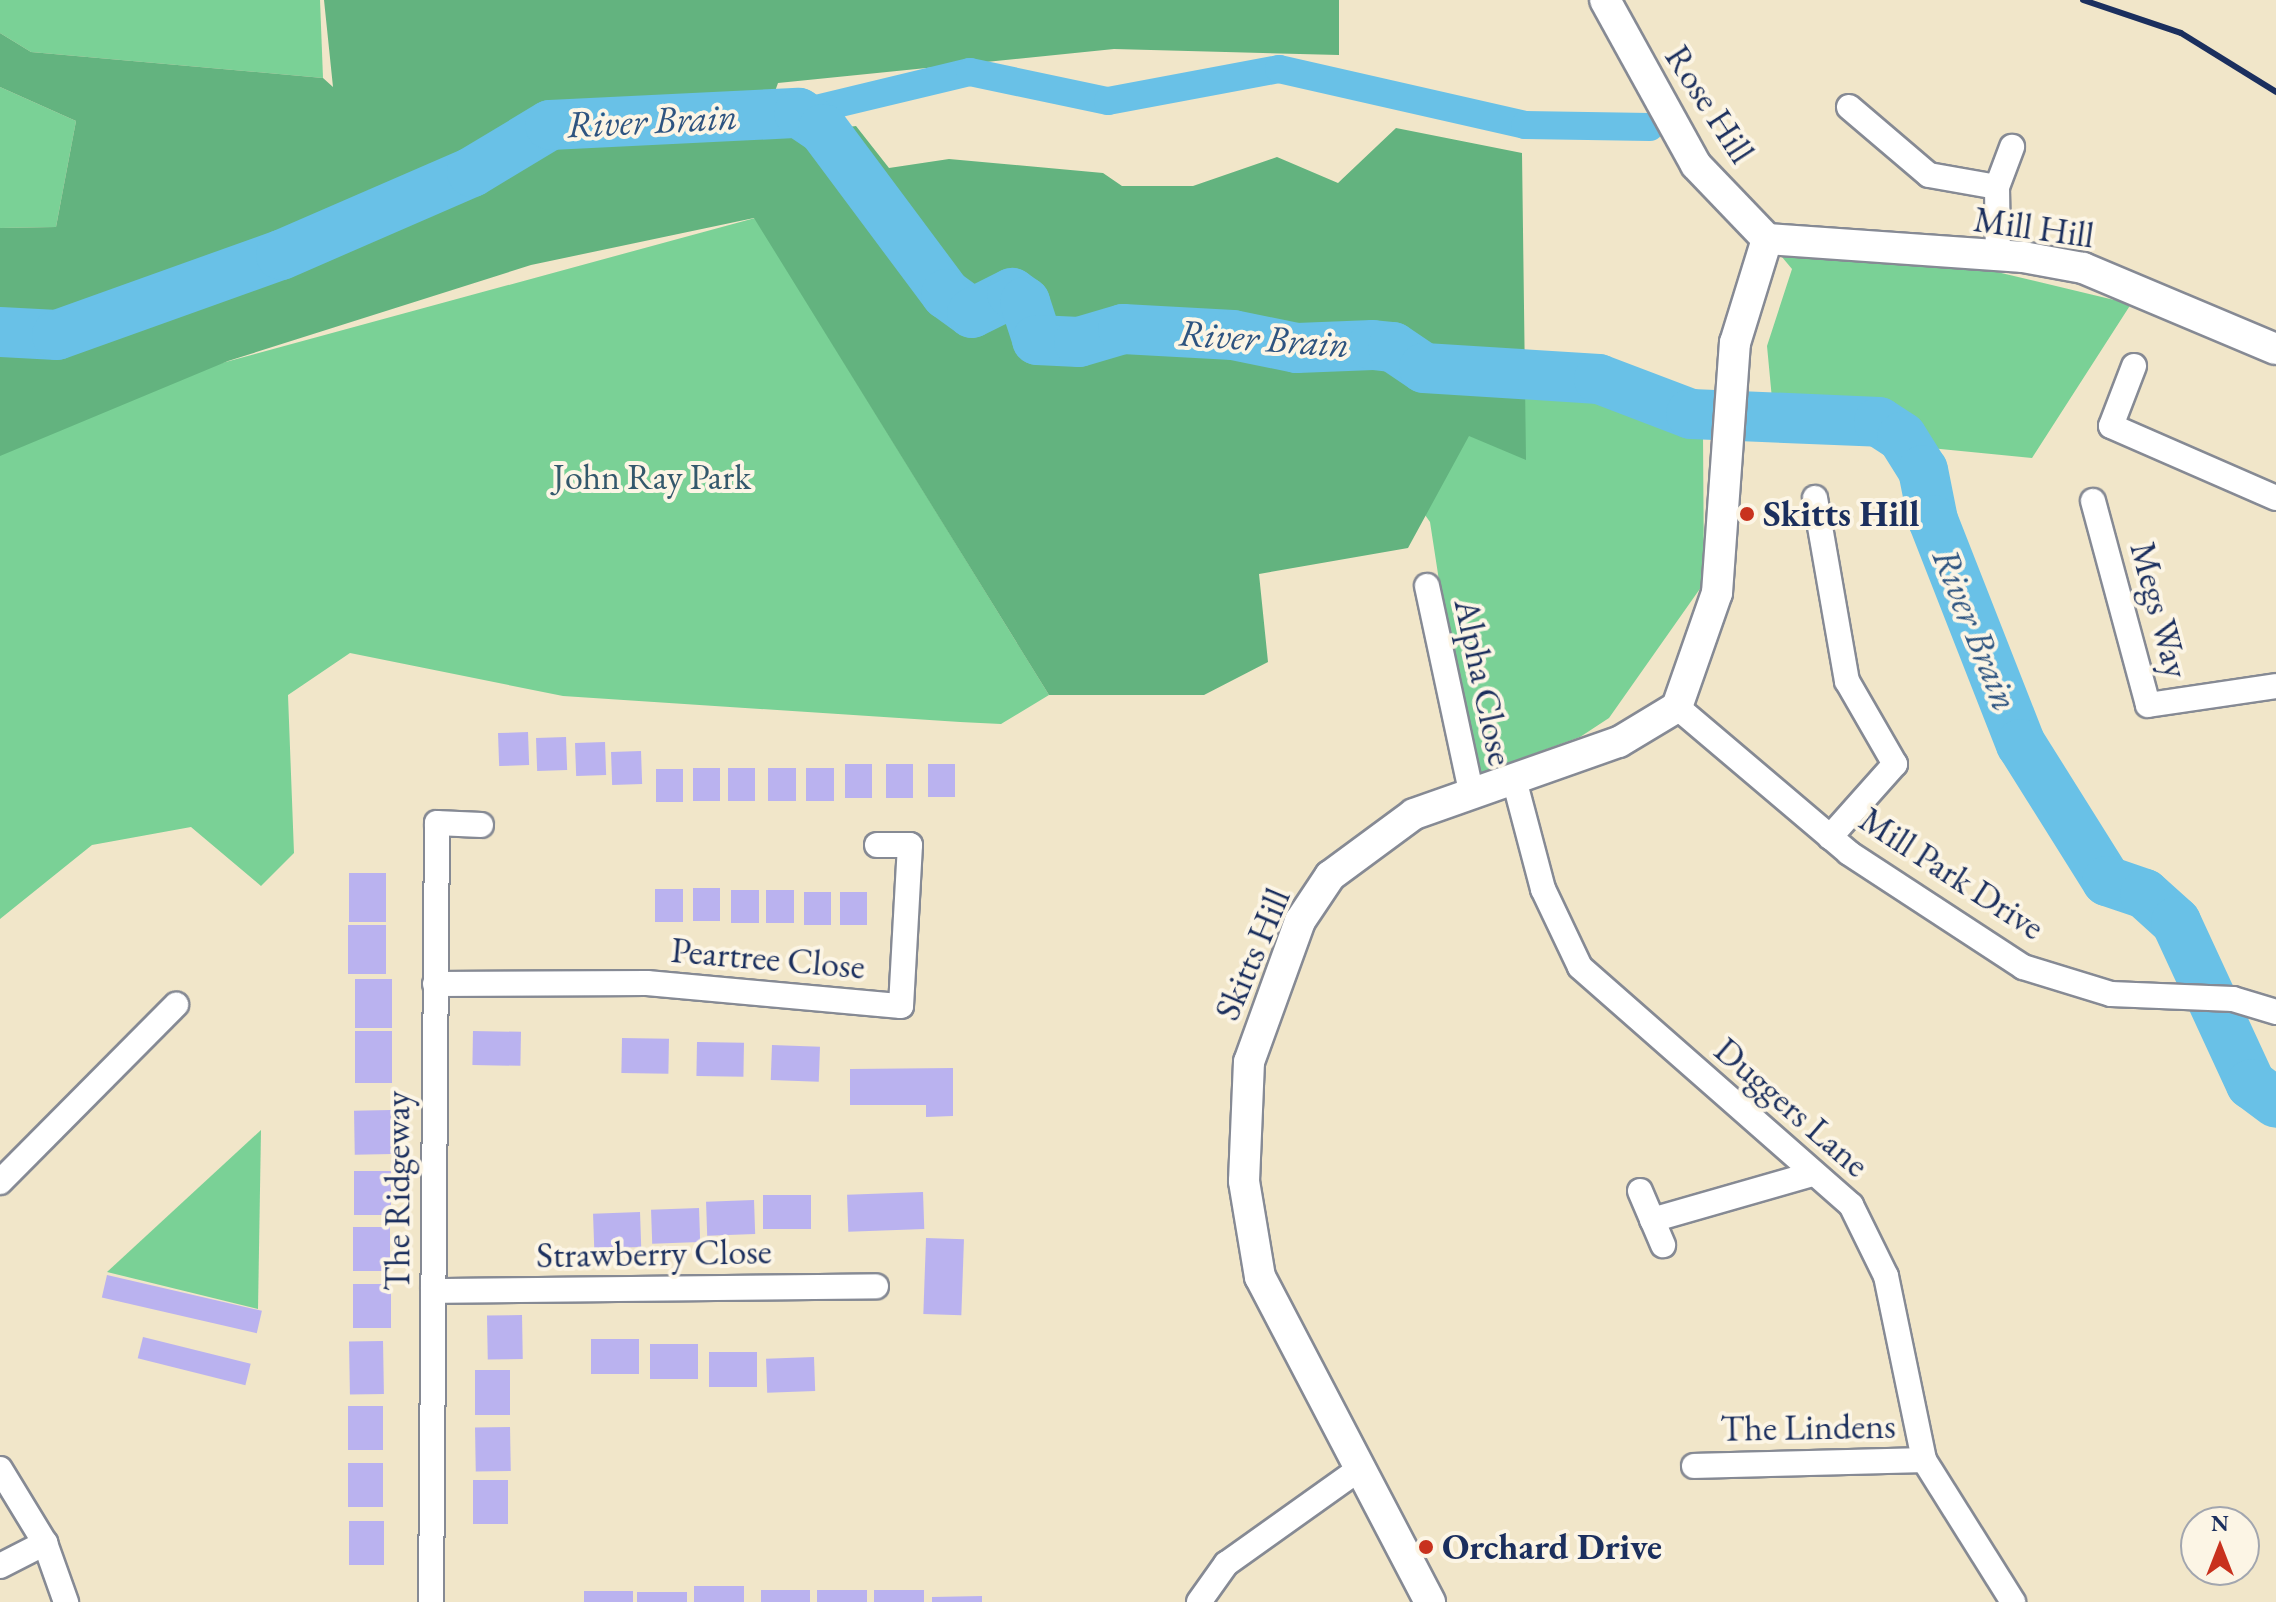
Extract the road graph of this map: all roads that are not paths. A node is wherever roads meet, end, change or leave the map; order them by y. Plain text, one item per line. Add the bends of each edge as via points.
1 (1605, 0) edge
2 (1849, 107) dead end
3 (2012, 147) dead end
4 (1997, 187) junction
5 (1767, 239) junction
6 (1998, 256) junction
7 (2276, 349) edge
8 (2134, 366) dead end
9 (1815, 498) dead end
10 (2276, 498) edge
11 (2093, 501) dead end
12 (1427, 586) dead end
13 (2276, 686) edge
14 (1677, 707) junction
15 (1515, 783) junction
16 (1471, 792) junction
17 (481, 825) dead end
18 (1830, 837) junction
19 (877, 845) dead end
20 (435, 984) junction
21 (176, 1005) dead end
22 (2276, 1012) edge
23 (1812, 1174) junction
24 (0, 1182) edge
25 (1640, 1191) dead end
26 (1652, 1220) junction
27 (1663, 1245) dead end
28 (876, 1286) dead end
29 (433, 1291) junction
30 (1924, 1460) junction
31 (1694, 1466) dead end
32 (0, 1469) edge
33 (1358, 1470) junction
34 (45, 1543) junction
35 (0, 1566) edge
36 (2003, 1599) edge
37 (66, 1602) edge
38 (431, 1602) edge
39 (1199, 1602) edge
40 (1430, 1602) edge

1 - 5 street, Rose Hill via 1696,165
2 - 4 street via 1929,175
3 - 4 street
4 - 6 street
5 - 6 street, Mill Hill
5 - 14 street via 1735,343 1717,593
6 - 7 street, Mill Hill via 2112,278
8 - 10 street via 2111,426
9 - 18 street via 1847,681 1895,764
11 - 13 street, Megs Way via 2148,705
12 - 16 street, Alpha Close
14 - 15 street, Skitts Hill via 1619,742
14 - 18 street, Mill Park Drive
15 - 16 street, Skitts Hill
15 - 23 street, Duggers Lane via 1543,889 1580,967
16 - 33 street, Skitts Hill via 1414,814 1330,876 1300,921 1249,1062 1244,1181 1260,1277
17 - 20 street, The Ridgeway via 437,823
18 - 22 street, Mill Park Drive via 2023,967 2111,994 2233,999
19 - 20 street, Peartree Close via 910,845 901,1006 647,983
20 - 29 street, The Ridgeway
21 - 24 street
23 - 26 street
23 - 30 street, Duggers Lane via 1851,1205 1886,1276
25 - 26 street
26 - 27 street
28 - 29 street, Strawberry Close
29 - 38 street, The Ridgeway
30 - 31 street, The Lindens
30 - 36 street, Duggers Lane
32 - 34 street
33 - 39 street via 1226,1564
33 - 40 street, Skitts Hill
34 - 35 street
34 - 37 street

